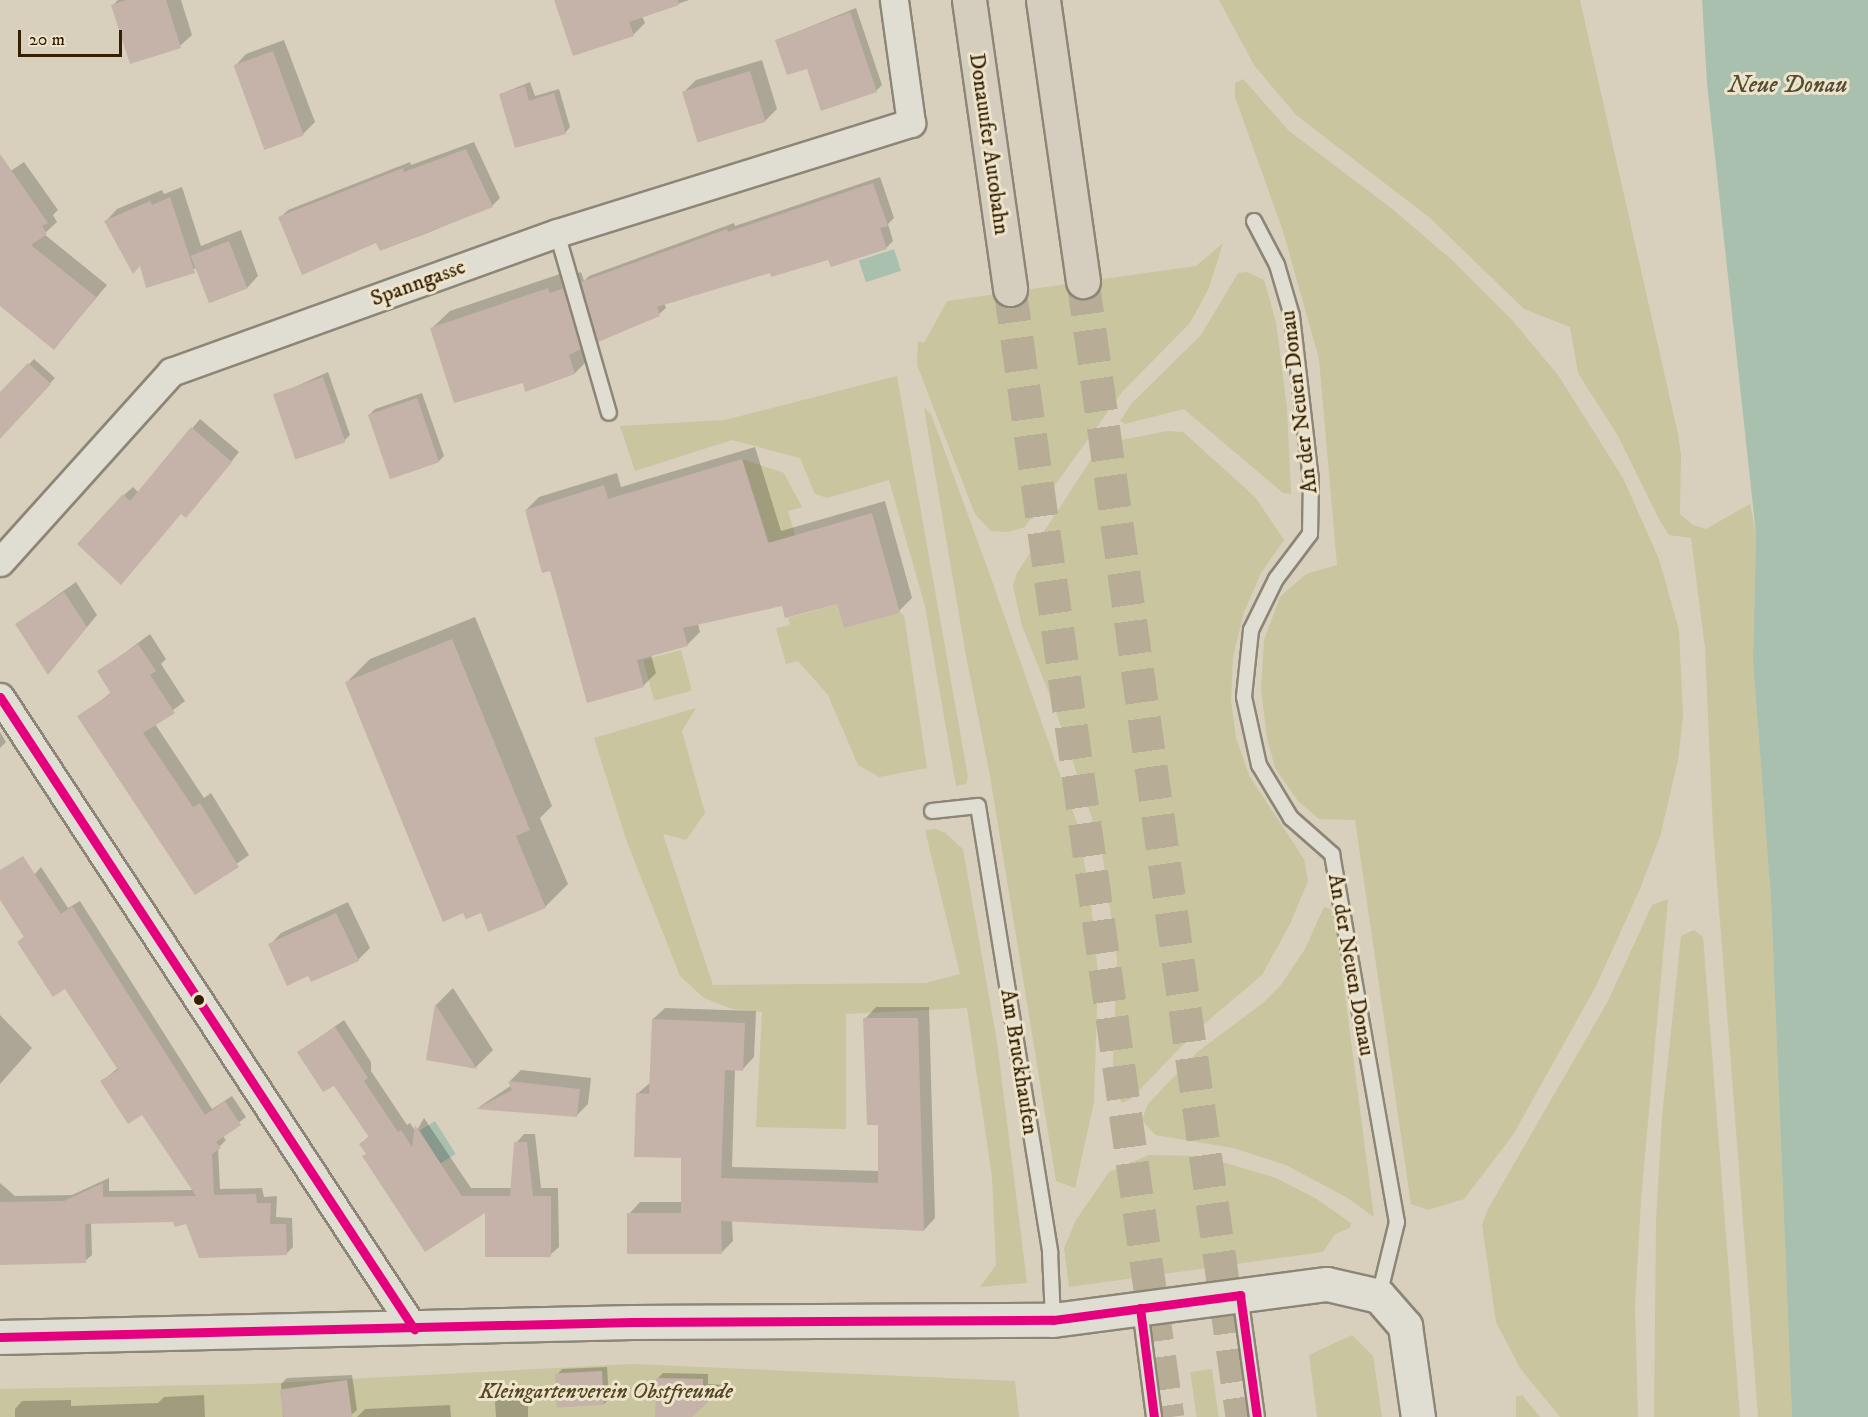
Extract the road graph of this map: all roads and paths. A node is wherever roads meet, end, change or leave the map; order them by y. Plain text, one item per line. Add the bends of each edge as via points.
1 (894, 0) edge
2 (969, 0) edge
3 (1043, 0) edge
4 (1048, 0) edge
5 (1049, 42) junction
6 (1254, 221) dead end
7 (557, 233) junction
8 (1083, 281) tunnel mouth
9 (1010, 289) tunnel mouth
10 (609, 413) dead end
11 (0, 562) edge
12 (0, 698) edge
13 (932, 811) dead end
14 (1240, 1295) junction
15 (1379, 1296) junction
16 (1140, 1308) junction
17 (1053, 1320) junction
18 (414, 1329) junction
19 (0, 1337) edge
20 (1154, 1417) edge
21 (1257, 1417) edge
22 (1418, 1417) edge

1 - 7 street, Spanngasse via 911,123
2 - 9 highway, Donauufer Autobahn
3 - 5 highway
4 - 5 highway
5 - 8 highway
6 - 15 lane, An der Neuen Donau via 1276,265 1292,316 1311,479 1310,534 1276,579 1251,630 1244,697 1259,765 1291,818 1332,854 1397,1222
7 - 10 lane
7 - 11 street, Spanngasse via 171,372
12 - 18 street
13 - 17 lane, Am Bruckhaufen via 978,806 1050,1253
14 - 15 street via 1327,1284
14 - 16 street
14 - 21 lane
15 - 22 street via 1405,1326
16 - 17 street
16 - 20 lane
17 - 18 street via 632,1322
18 - 19 street

